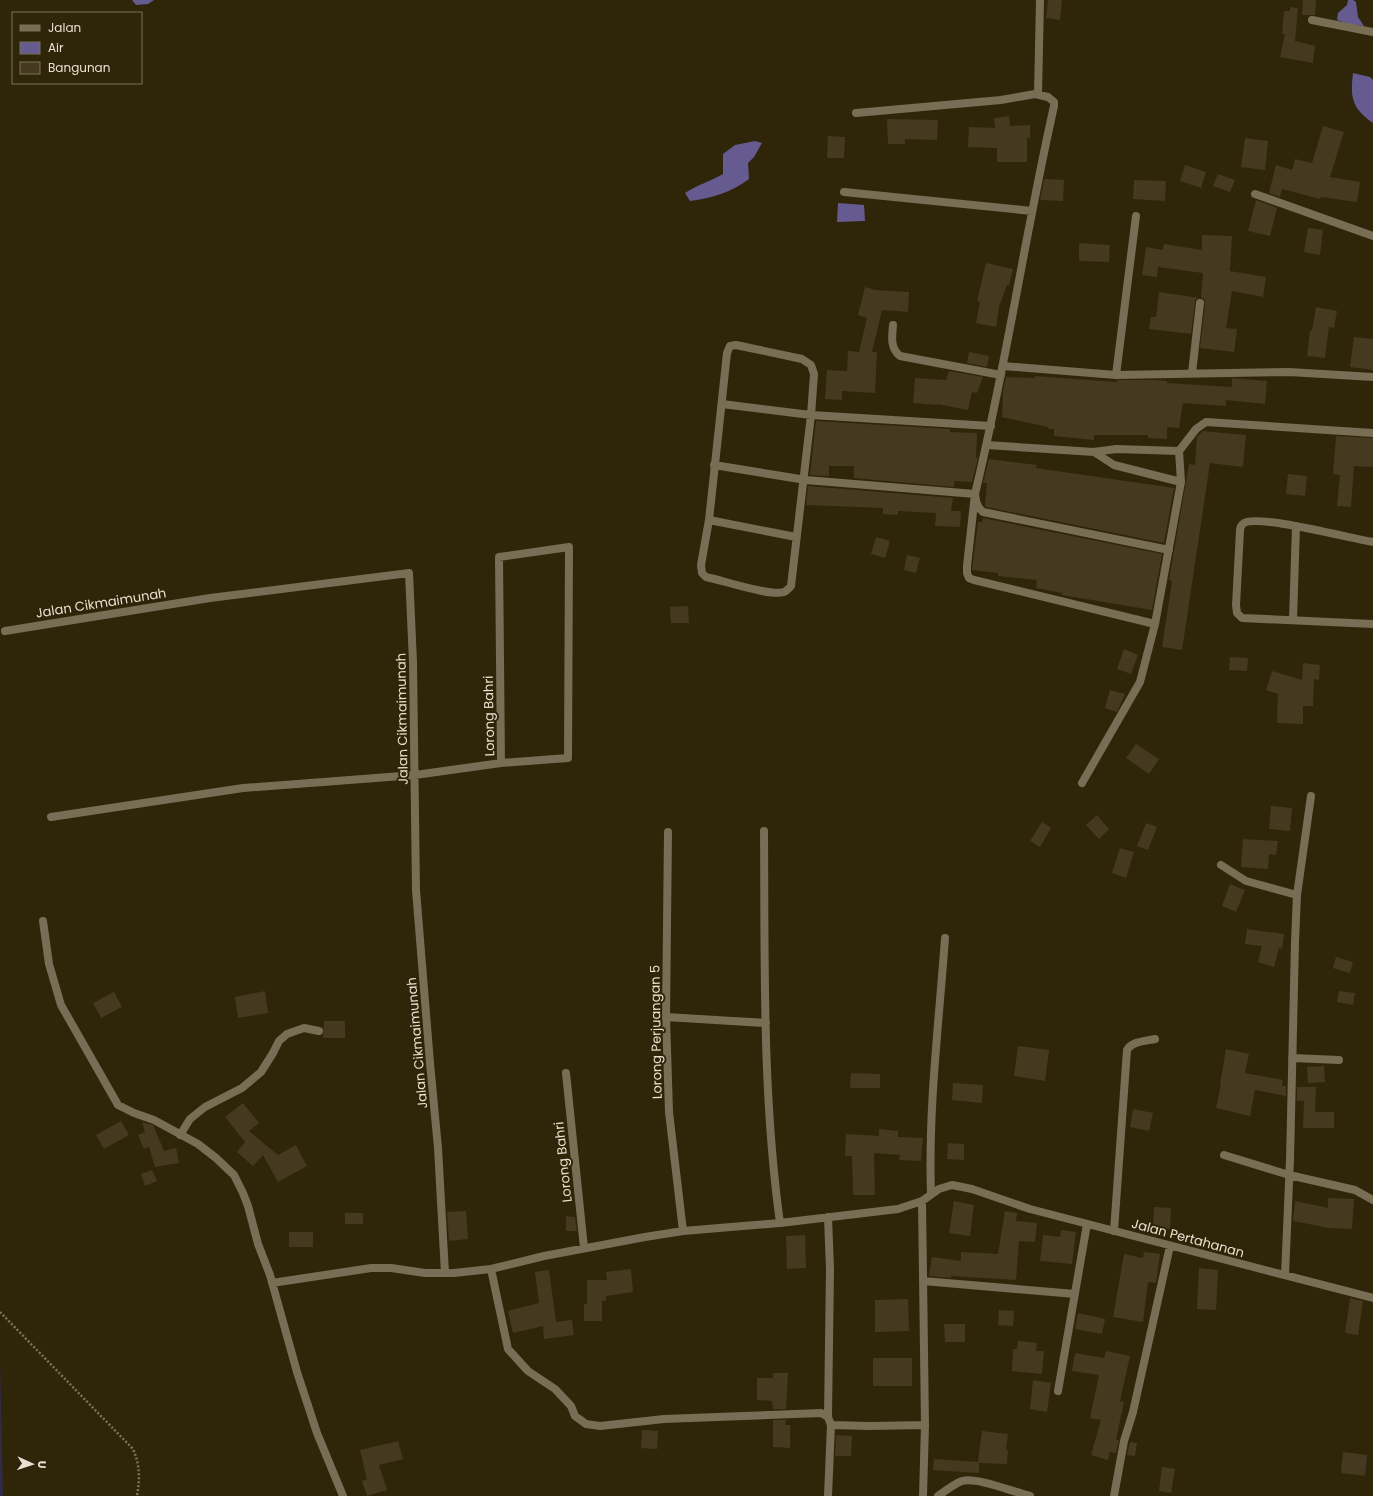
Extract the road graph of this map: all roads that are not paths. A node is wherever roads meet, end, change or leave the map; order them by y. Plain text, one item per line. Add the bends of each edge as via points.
1 (1040, 0) edge
2 (1312, 20) dead end
3 (1373, 32) edge
4 (1038, 94) junction
5 (856, 113) dead end
6 (844, 192) dead end
7 (1255, 194) dead end
8 (1032, 211) junction
9 (1136, 216) dead end
10 (1373, 236) edge
11 (1200, 303) dead end
12 (893, 325) dead end
13 (1003, 366) junction
14 (1192, 373) junction
15 (1001, 375) junction
16 (1116, 375) junction
17 (1373, 377) edge
18 (722, 404) junction
19 (811, 415) junction
20 (991, 426) junction
21 (1373, 432) edge
22 (987, 445) junction
23 (1179, 451) junction
24 (1094, 452) junction
25 (714, 465) junction
26 (803, 480) junction
27 (1182, 482) junction
28 (975, 494) junction
29 (709, 520) junction
30 (1296, 526) junction
31 (796, 537) junction
32 (1373, 542) edge
33 (1170, 550) junction
34 (1293, 620) junction
35 (1156, 624) junction
36 (1373, 624) edge
37 (5, 631) dead end
38 (501, 763) junction
39 (415, 775) junction
40 (1082, 783) dead end
41 (1311, 796) dead end
42 (51, 817) dead end
43 (764, 831) dead end
44 (668, 832) dead end
45 (1221, 865) dead end
46 (1297, 895) junction
47 (44, 921) dead end
48 (945, 938) dead end
49 (666, 1017) junction
50 (766, 1024) junction
51 (319, 1031) dead end
52 (1155, 1039) dead end
53 (1292, 1058) junction
54 (1339, 1060) dead end
55 (566, 1073) dead end
56 (180, 1135) junction
57 (1224, 1155) dead end
58 (1289, 1175) junction
59 (931, 1194) junction
60 (1373, 1200) edge
61 (922, 1201) junction
62 (828, 1217) junction
63 (780, 1222) junction
64 (1087, 1224) junction
65 (684, 1231) junction
66 (1114, 1231) junction
67 (1170, 1246) junction
68 (584, 1248) junction
69 (491, 1269) junction
70 (445, 1273) junction
71 (1284, 1275) junction
72 (924, 1282) junction
73 (272, 1283) junction
74 (1075, 1294) junction
75 (1373, 1298) edge
76 (1058, 1391) dead end
77 (830, 1421) junction
78 (925, 1425) junction
79 (342, 1496) edge
80 (828, 1496) edge
81 (923, 1496) edge
82 (938, 1496) edge
83 (1030, 1496) edge
84 (1114, 1496) edge

1 - 4 street
2 - 3 street
4 - 5 street via 1001,100
4 - 8 street via 1050,98 1054,106
6 - 8 street
7 - 10 street
8 - 13 street
9 - 16 street
11 - 14 street
12 - 15 street via 892,342 895,352 900,356
13 - 15 street
13 - 16 street
14 - 16 street
14 - 17 street via 1289,372
15 - 20 street
18 - 19 street
18 - 19 street via 727,353 730,346 736,345 797,357 808,362 814,374
18 - 25 street
19 - 20 street
19 - 26 street
20 - 22 street
21 - 23 street via 1206,422 1196,429
22 - 24 street
22 - 28 street
23 - 24 street via 1116,448
23 - 27 street
24 - 27 street via 1114,465
25 - 26 street
25 - 29 street
26 - 28 street
26 - 31 street
27 - 33 street
28 - 33 street via 979,509 983,512
28 - 35 street via 967,566 969,578
29 - 31 street
29 - 31 street via 702,573 706,577 760,590 783,593 791,586
30 - 32 street
30 - 34 street
30 - 34 street via 1254,521 1241,526 1236,605 1237,613 1242,618
33 - 35 street
34 - 36 street
35 - 40 street via 1140,682
37 - 39 street, Jalan Cikmaimunah via 210,598 409,573
38 - 38 street, Lorong Bahri via 499,558 569,547 568,758
38 - 39 street
39 - 42 street via 243,788
39 - 70 street, Jalan Cikmaimunah via 416,890 438,1148
41 - 46 street
43 - 50 street
44 - 49 street, Lorong Perjuangan 5
45 - 46 street via 1246,881
46 - 53 street
47 - 56 street via 49,964 62,1006 118,1105 154,1120
48 - 59 street via 933,1092
49 - 50 street
49 - 65 street, Lorong Perjuangan 5 via 669,1112
50 - 63 street via 768,1111
51 - 56 street via 304,1028 287,1034 279,1041 261,1072 242,1088 205,1107 190,1119
52 - 66 street via 1130,1045 1127,1050
53 - 54 street
53 - 58 street
55 - 68 street, Lorong Bahri
56 - 73 street via 204,1149 234,1175 248,1206
57 - 58 street
58 - 60 street via 1355,1190
58 - 71 street
59 - 61 street, Jalan Pertahanan
59 - 64 street, Jalan Pertahanan via 952,1185
61 - 62 street, Jalan Pertahanan via 898,1209
61 - 72 street
62 - 63 street, Jalan Pertahanan
62 - 77 street
63 - 65 street, Jalan Pertahanan
64 - 66 street, Jalan Pertahanan
64 - 74 street
65 - 68 street, Jalan Pertahanan
66 - 67 street, Jalan Pertahanan
67 - 71 street, Jalan Pertahanan
67 - 84 street via 1133,1412 1124,1441
68 - 69 street, Jalan Pertahanan
69 - 70 street, Jalan Pertahanan
69 - 77 street via 508,1349 528,1371 555,1389 571,1406 576,1416 586,1424 600,1426 664,1419 821,1413
70 - 73 street, Jalan Pertahanan via 371,1268
71 - 75 street, Jalan Pertahanan
72 - 74 street
72 - 78 street
73 - 79 street via 296,1372 316,1433
74 - 76 street
77 - 78 street via 870,1426
77 - 80 street
78 - 81 street
82 - 83 street via 963,1481 980,1481

